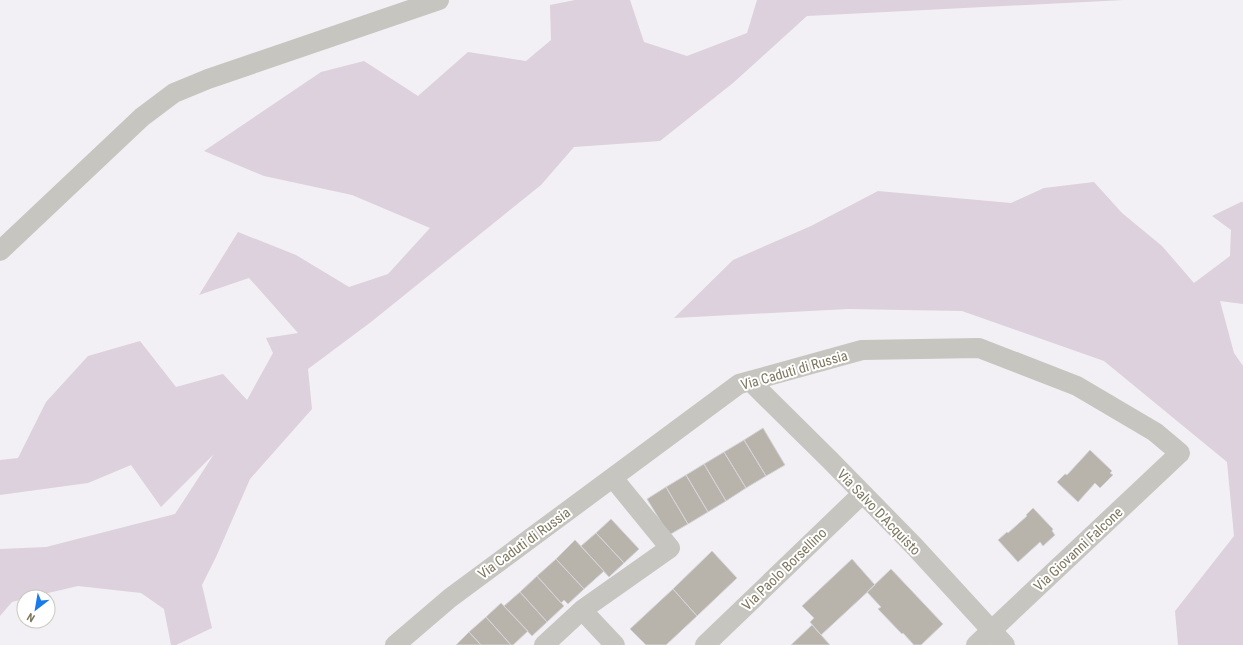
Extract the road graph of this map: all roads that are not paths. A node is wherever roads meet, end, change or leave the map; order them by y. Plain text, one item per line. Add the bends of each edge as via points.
1 (439, 0) edge
2 (0, 251) edge
3 (750, 381) junction
4 (1180, 453) joint
5 (613, 478) junction
6 (862, 494) junction
7 (582, 610) junction
8 (992, 630) junction
9 (395, 645) edge
10 (544, 645) edge
11 (615, 645) edge
12 (705, 645) edge
13 (976, 645) edge
14 (1005, 645) edge

1 - 2 street via 174,93 142,117
3 - 4 street, Via Caduti di Russia via 862,350 979,348 1077,386 1155,432
3 - 5 street, Via Caduti di Russia via 738,384
3 - 6 street, Via Salvo D'Acquisto
4 - 8 street, Via Giovanni Falcone
5 - 7 street via 670,548
5 - 9 street, Via Caduti di Russia via 450,598
6 - 8 street, Via Salvo D'Acquisto
6 - 12 street, Via Paolo Borsellino
7 - 10 street
7 - 11 street
8 - 13 street, Via Giovanni Falcone
8 - 14 street, Via Salvo D'Acquisto

